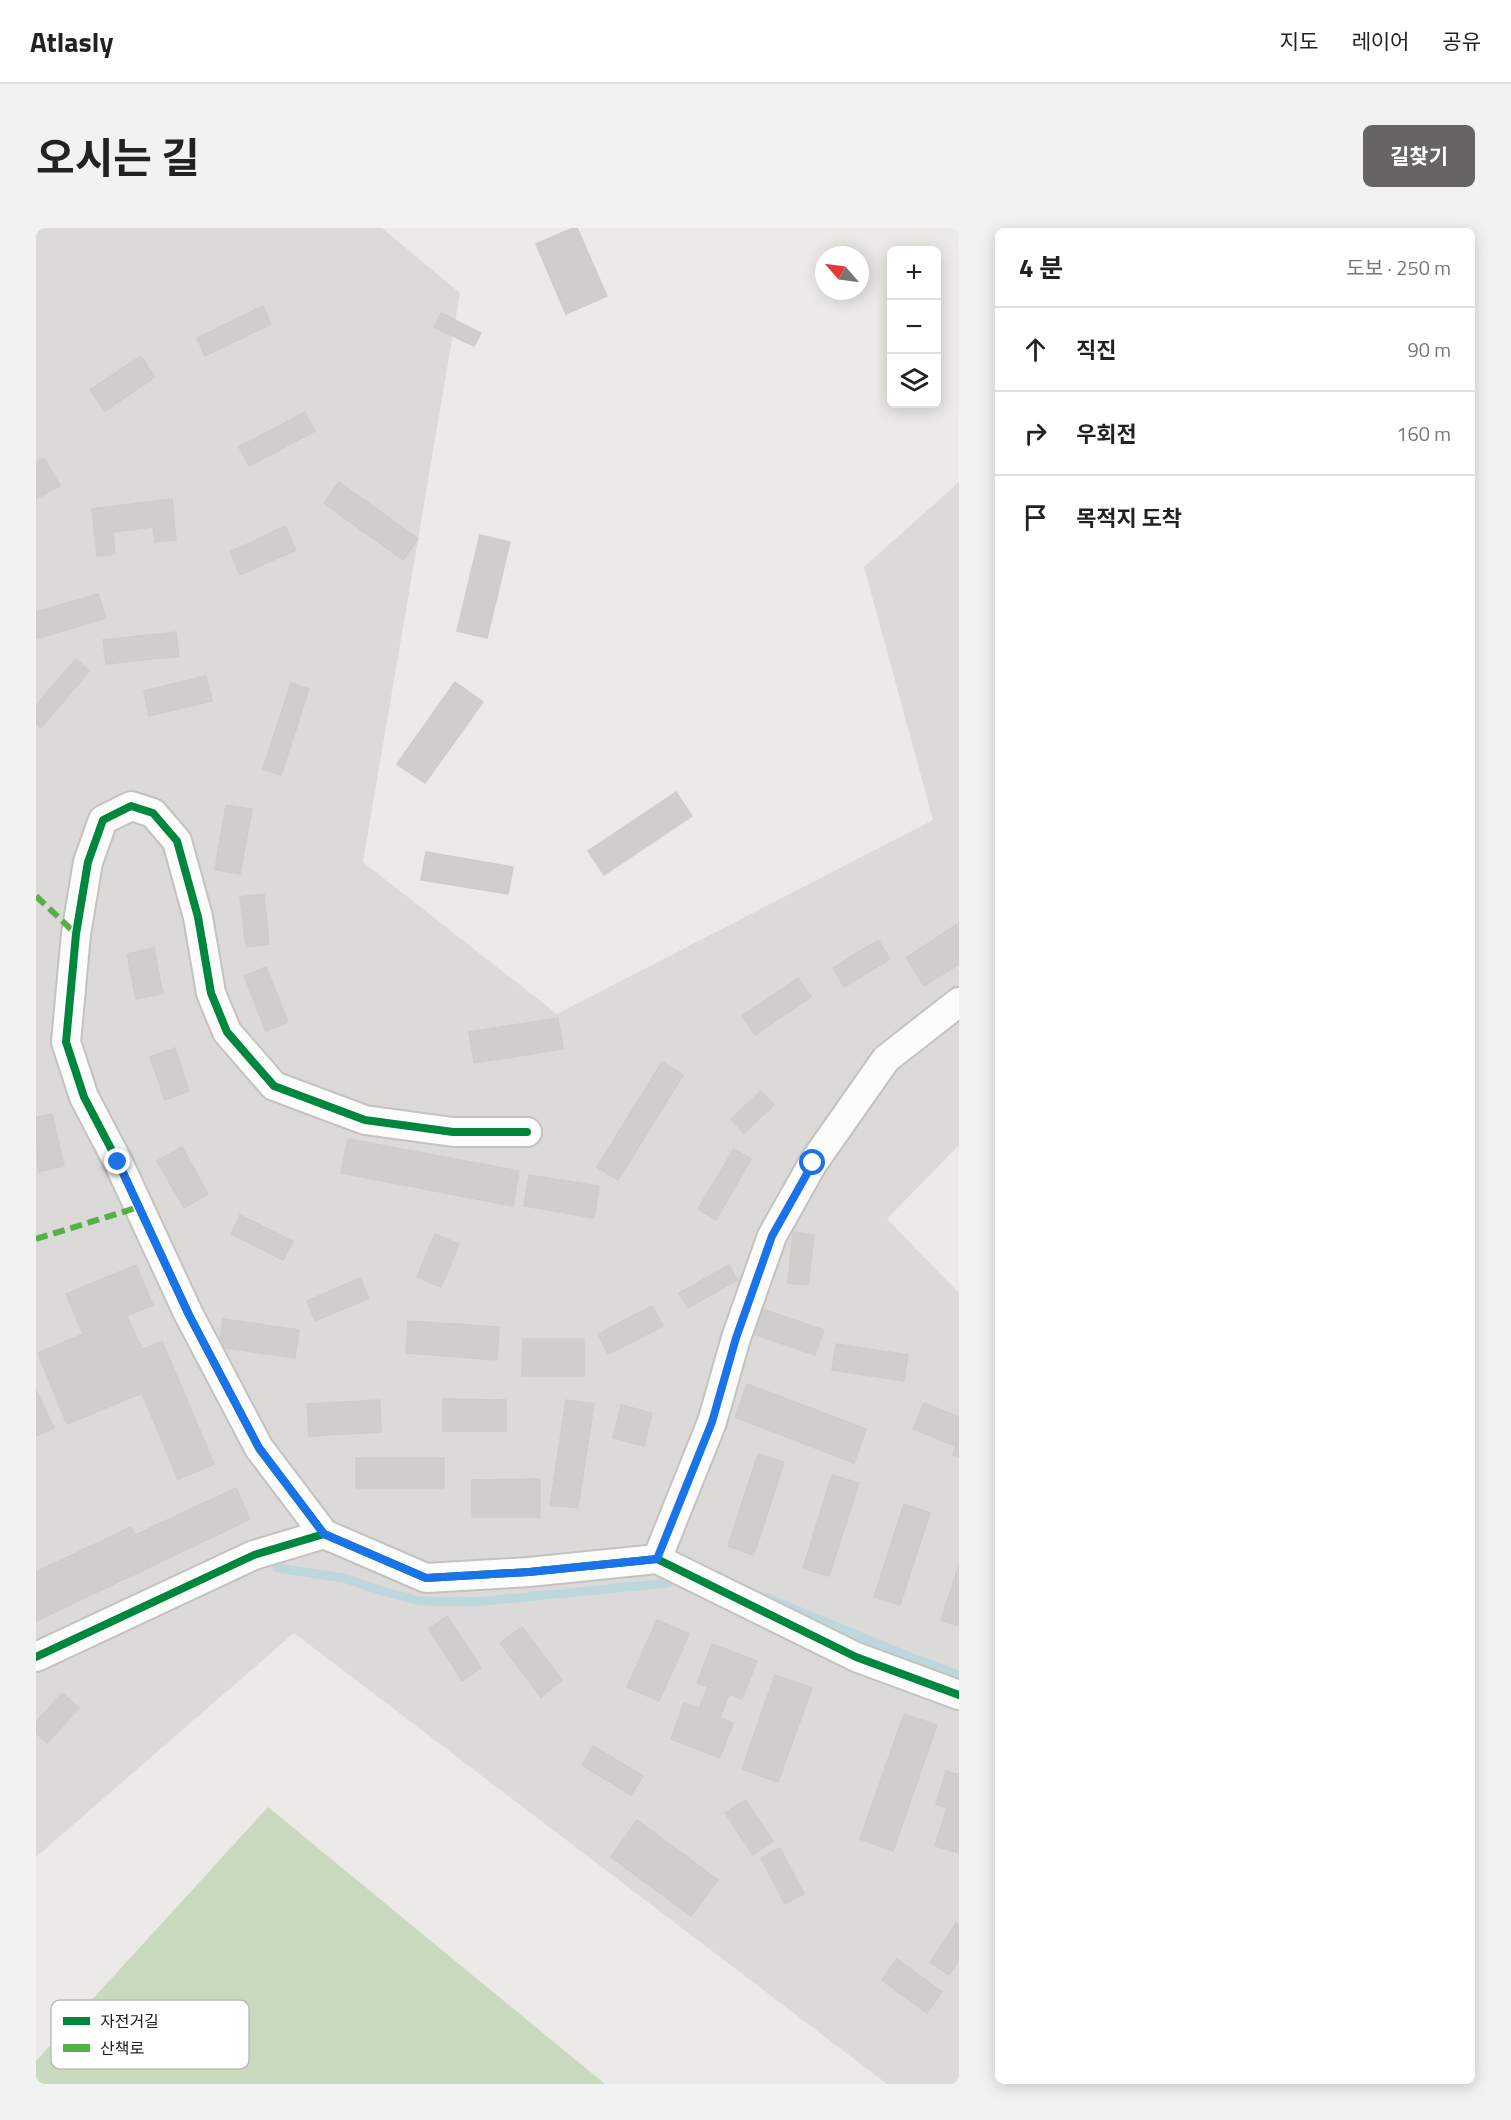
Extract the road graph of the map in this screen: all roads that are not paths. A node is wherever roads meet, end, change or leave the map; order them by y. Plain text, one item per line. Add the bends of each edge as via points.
1 (959, 1002) edge
2 (527, 1132) dead end
3 (324, 1534) junction
4 (657, 1559) junction
5 (36, 1657) edge
6 (959, 1695) edge

1 - 4 street via 886,1059 813,1163 772,1236 712,1422
2 - 3 street via 453,1132 365,1120 274,1086 227,1032 211,993 198,918 177,841 153,813 130,806 103,820 88,862 76,934 66,1042 84,1098 205,1346 259,1448
3 - 4 street via 426,1578
3 - 5 street via 254,1555
4 - 6 street via 856,1657

